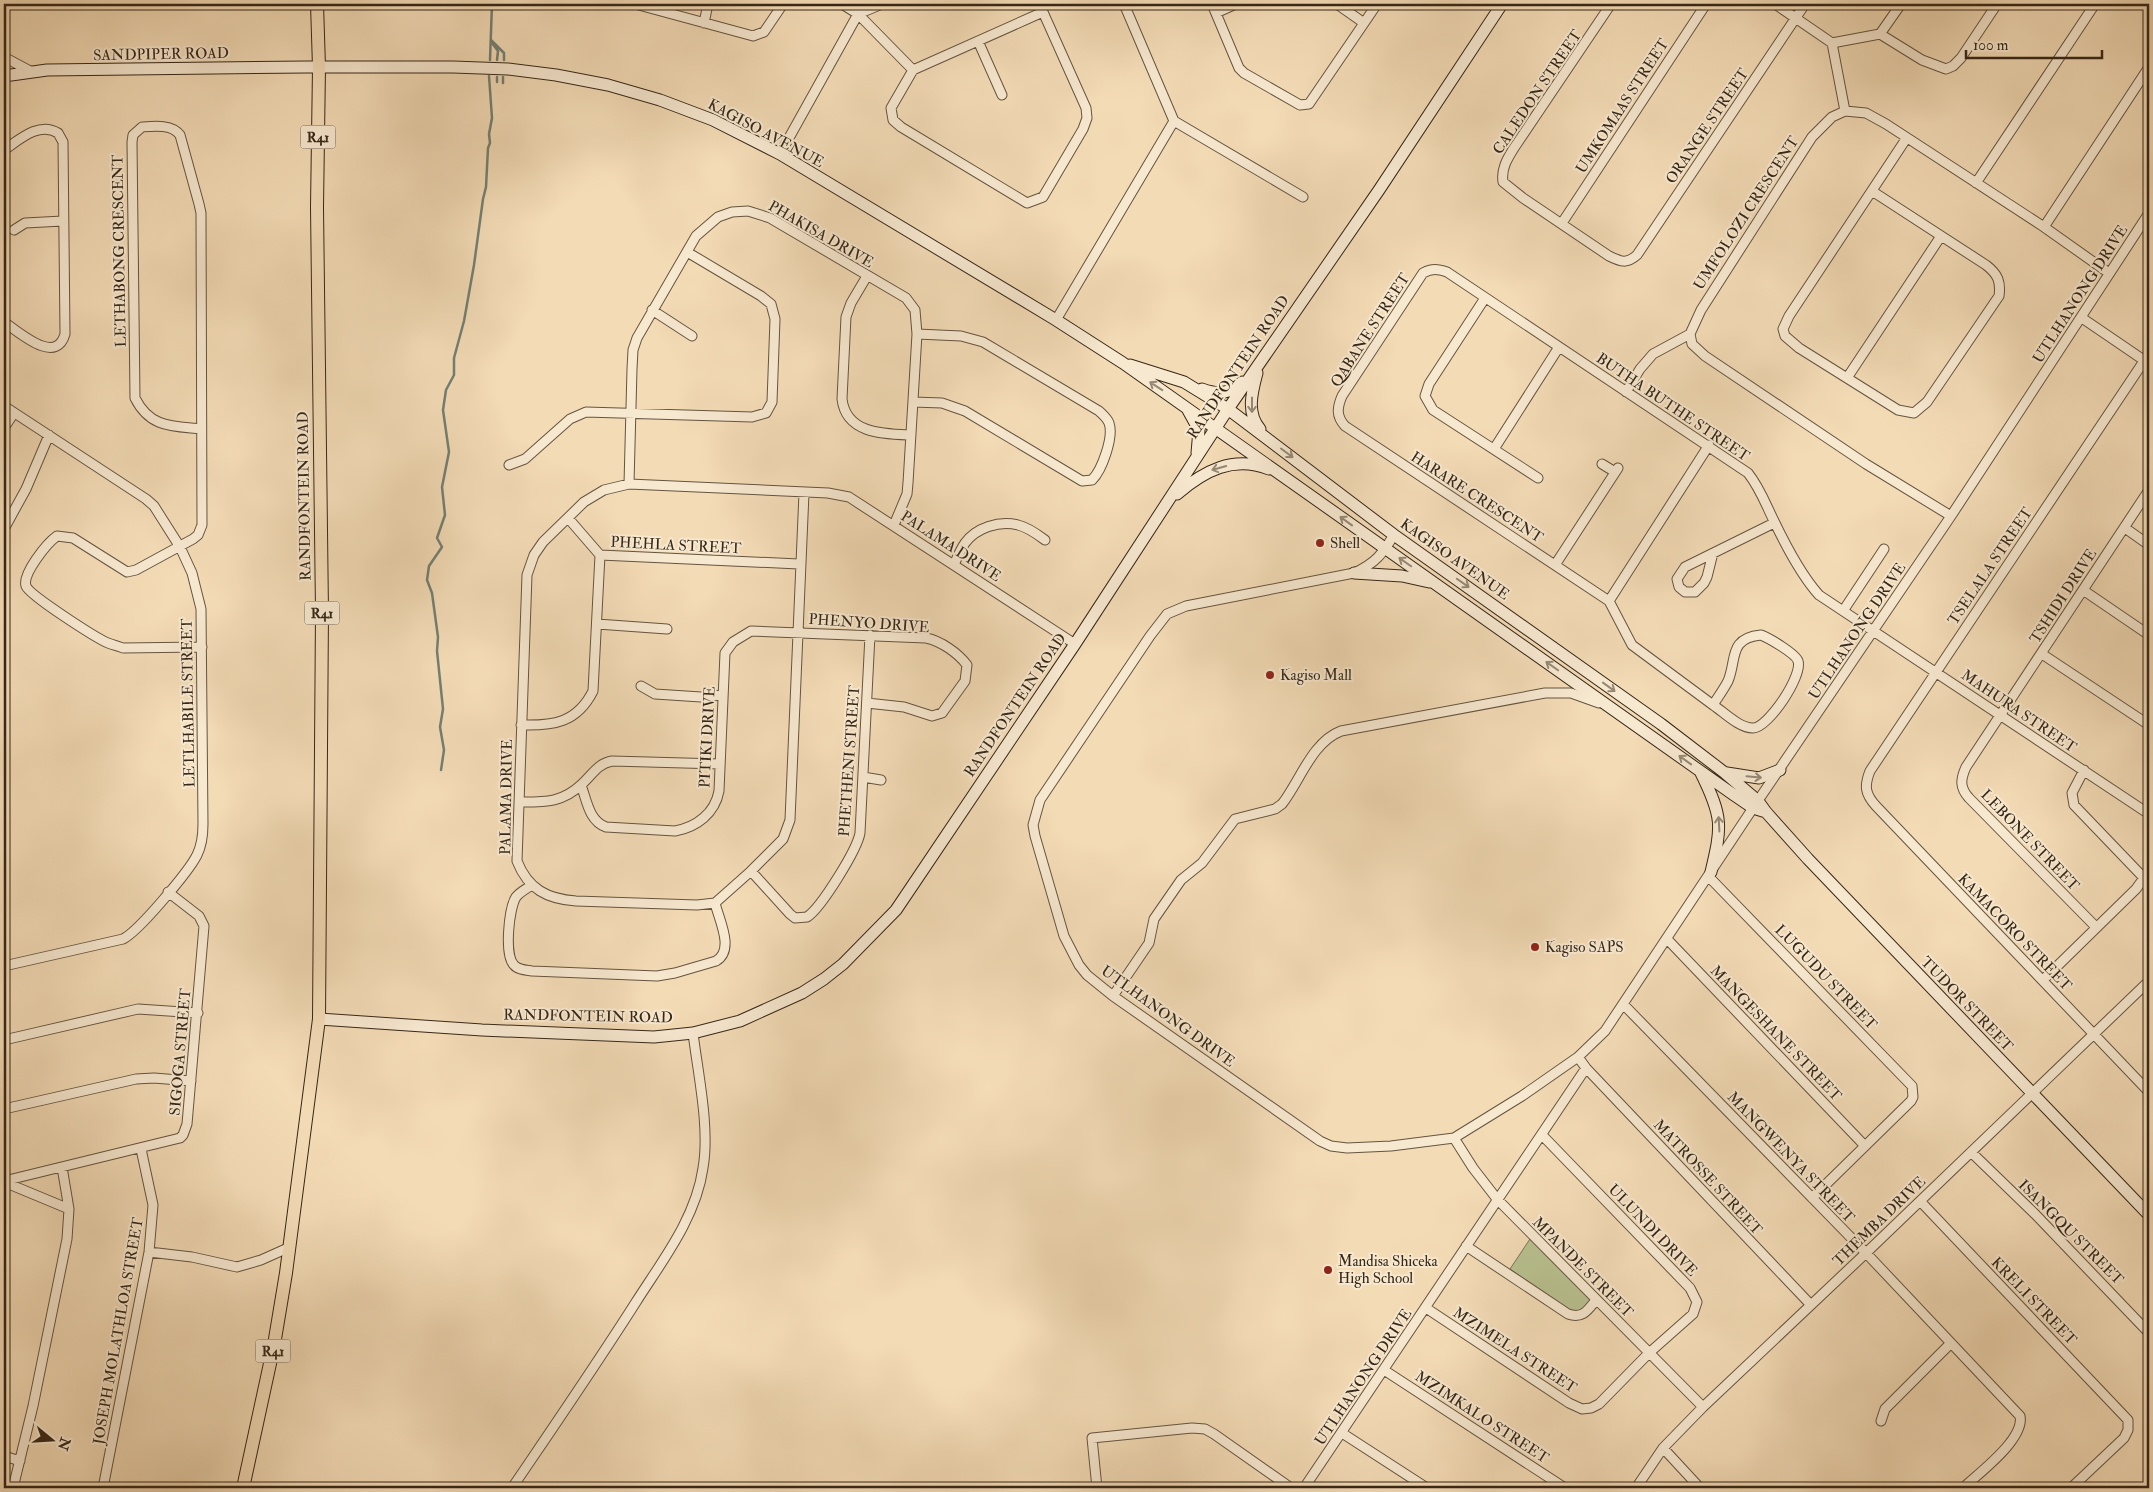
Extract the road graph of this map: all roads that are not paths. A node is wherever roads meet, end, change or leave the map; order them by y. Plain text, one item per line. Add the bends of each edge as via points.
1 (317, 4) edge
2 (635, 4) edge
3 (708, 4) edge
4 (783, 4) edge
5 (842, 4) edge
6 (882, 4) edge
7 (1124, 4) edge
8 (1212, 4) edge
9 (1236, 4) edge
10 (1337, 4) edge
11 (1377, 4) edge
12 (1502, 4) edge
13 (1611, 4) edge
14 (1706, 4) edge
15 (1775, 4) edge
16 (1805, 4) edge
17 (1901, 4) edge
18 (1998, 4) edge
19 (2095, 4) edge
20 (1041, 8) edge
21 (1216, 13) junction
22 (858, 14) junction
23 (1796, 18) junction
24 (704, 23) junction
25 (1364, 23) junction
26 (1880, 34) junction
27 (978, 40) junction
28 (1832, 43) junction
29 (4, 57) edge
30 (319, 67) junction
31 (2149, 67) edge
32 (913, 70) junction
33 (32, 72) junction
34 (4, 76) edge
35 (1002, 95) dead end
36 (1845, 111) junction
37 (1174, 121) junction
38 (1906, 138) junction
39 (4, 150) edge
40 (780, 154) junction
41 (1976, 183) junction
42 (1872, 192) junction
43 (1303, 197) dead end
44 (2149, 214) edge
45 (63, 221) junction
46 (1562, 223) junction
47 (2044, 227) junction
48 (14, 230) dead end
49 (1941, 236) junction
50 (1641, 250) joint
51 (686, 252) junction
52 (1433, 269) joint
53 (2109, 273) junction
54 (867, 276) junction
55 (1485, 298) junction
56 (652, 310) junction
57 (2082, 318) junction
58 (1056, 320) junction
59 (4, 322) edge
60 (917, 334) junction
61 (1690, 334) junction
62 (692, 336) dead end
63 (1559, 347) junction
64 (2147, 362) edge
65 (1123, 363) junction
66 (1258, 367) junction
67 (1847, 378) junction
68 (1184, 382) junction
69 (1626, 392) junction
70 (913, 402) junction
71 (1185, 405) junction
72 (4, 406) edge
73 (1228, 408) junction
74 (631, 412) junction
75 (1337, 412) joint
76 (14, 413) junction
77 (1216, 427) junction
78 (4, 428) edge
79 (202, 428) junction
80 (911, 435) junction
81 (49, 436) junction
82 (1270, 440) junction
83 (1709, 446) junction
84 (1494, 449) junction
85 (1196, 457) junction
86 (1602, 464) dead end
87 (509, 465) dead end
88 (1282, 475) junction
89 (1538, 478) dead end
90 (629, 484) junction
91 (2149, 490) edge
92 (804, 493) junction
93 (1167, 504) junction
94 (1951, 516) junction
95 (568, 518) junction
96 (1774, 523) junction
97 (894, 525) junction
98 (2125, 528) junction
99 (4, 530) edge
100 (1394, 535) junction
101 (1046, 540) dead end
102 (2149, 545) edge
103 (180, 547) junction
104 (1386, 548) junction
105 (1884, 549) dead end
106 (1713, 552) junction
107 (600, 555) junction
108 (800, 564) junction
109 (954, 565) junction
110 (1555, 565) junction
111 (1354, 573) junction
112 (1438, 585) junction
113 (2084, 590) junction
114 (1609, 602) junction
115 (1843, 611) junction
116 (597, 624) junction
117 (667, 629) dead end
118 (750, 631) joint
119 (798, 632) junction
120 (1874, 632) junction
121 (2149, 634) edge
122 (870, 635) junction
123 (1075, 644) junction
124 (202, 647) junction
125 (2042, 654) junction
126 (1936, 672) junction
127 (641, 686) dead end
128 (722, 695) junction
129 (867, 703) junction
130 (1713, 705) junction
131 (1611, 707) junction
132 (1999, 716) junction
133 (521, 725) junction
134 (2149, 725) edge
135 (720, 764) junction
136 (1780, 770) junction
137 (2084, 770) junction
138 (1700, 771) junction
139 (1725, 773) junction
140 (864, 777) junction
141 (881, 780) dead end
142 (582, 785) junction
143 (1865, 789) joint
144 (519, 802) junction
145 (1756, 804) junction
146 (2149, 814) edge
147 (751, 871) junction
148 (1710, 874) junction
149 (2147, 875) edge
150 (532, 885) junction
151 (168, 892) junction
152 (715, 903) junction
153 (2095, 926) junction
154 (1666, 939) junction
155 (4, 966) edge
156 (2043, 980) junction
157 (2149, 981) edge
158 (1114, 996) junction
159 (1624, 1004) junction
160 (198, 1013) junction
161 (319, 1018) junction
162 (693, 1033) junction
163 (2094, 1034) junction
164 (4, 1040) edge
165 (1578, 1057) junction
166 (1586, 1068) junction
167 (191, 1081) junction
168 (2149, 1092) edge
169 (2032, 1094) junction
170 (4, 1109) edge
171 (1542, 1135) junction
172 (1454, 1138) junction
173 (1865, 1146) junction
174 (141, 1149) junction
175 (1971, 1152) junction
176 (62, 1167) junction
177 (4, 1181) edge
178 (1812, 1198) junction
179 (1497, 1199) junction
180 (1920, 1201) junction
181 (69, 1209) junction
182 (2149, 1215) edge
183 (1466, 1246) junction
184 (290, 1247) junction
185 (149, 1252) junction
186 (1866, 1254) junction
187 (1596, 1300) junction
188 (1811, 1306) junction
189 (1426, 1308) junction
190 (2149, 1334) edge
191 (1950, 1344) junction
192 (1649, 1353) junction
193 (1384, 1370) junction
194 (1703, 1407) junction
195 (1590, 1408) joint
196 (1881, 1421) dead end
197 (1342, 1433) junction
198 (1663, 1448) junction
199 (4, 1456) edge
200 (20, 1460) junction
201 (13, 1488) edge
202 (103, 1488) edge
203 (243, 1488) edge
204 (512, 1488) edge
205 (1097, 1488) edge
206 (1291, 1488) edge
207 (1304, 1488) edge
208 (1427, 1488) edge
209 (1565, 1488) edge
210 (1636, 1488) edge
211 (1700, 1488) edge
212 (1963, 1488) edge
213 (2071, 1488) edge

1 - 30 main road, RANDFONTEIN ROAD / R41
2 - 24 street
3 - 24 street
4 - 24 street via 769,27 758,35
5 - 22 street
6 - 22 street
7 - 37 street
8 - 21 street
9 - 21 street
10 - 25 street
11 - 25 street
12 - 66 street, RANDFONTEIN ROAD
13 - 46 street, CALEDON STREET via 1504,165 1503,182 1507,187
14 - 46 street, UMKOMAAS STREET
15 - 23 street
16 - 23 street, ORANGE STREET
17 - 26 street
18 - 26 street via 1954,66 1939,68
19 - 41 street
20 - 27 street
20 - 32 street via 1086,108 1087,118 1043,197 1038,200 1022,201 893,120 891,108
21 - 25 street via 1239,68 1300,105 1309,104
22 - 32 street
22 - 40 street
23 - 28 street
23 - 50 street, ORANGE STREET
26 - 28 street
27 - 32 street
27 - 35 street
28 - 36 street
29 - 33 street
30 - 33 street, SANDPIPER ROAD
30 - 40 street, KAGISO AVENUE via 508,69 565,76 660,100 714,120
30 - 161 main road, RANDFONTEIN ROAD / R41 via 317,207 322,612
31 - 47 street
33 - 34 street, SANDPIPER ROAD
36 - 38 street via 1866,113
36 - 61 street, UMFOLOZI CRESCENT via 1832,117 1812,136 1725,270
37 - 43 street
37 - 58 street
38 - 41 street
38 - 42 street
39 - 45 street via 35,131 58,133 63,142
40 - 58 street, KAGISO AVENUE
41 - 47 street
42 - 49 street
42 - 67 street via 1783,329 1789,341
44 - 53 street, UTLHANONG DRIVE
45 - 48 street via 24,223
45 - 59 street via 64,339 57,347 47,348
46 - 50 street, CALEDON STREET via 1618,261 1629,262
47 - 53 street
49 - 67 street
49 - 67 street via 1992,269 2000,283 1999,296 1919,410 1908,413 1898,410
51 - 54 street, PHAKISA DRIVE via 696,236 718,217 748,211 770,218
51 - 56 street, PHAKISA DRIVE
51 - 74 street via 771,304 775,319 772,402 766,413 752,417
52 - 55 street, BUTHA BUTHE STREET via 1447,272
52 - 75 street, QABANE STREET via 1423,274 1342,396
53 - 57 street, UTLHANONG DRIVE
54 - 60 street, PHAKISA DRIVE via 912,303 917,317
54 - 80 street via 846,317 843,406 848,417 874,433
55 - 63 street, BUTHA BUTHE STREET
55 - 84 street via 1424,396 1433,410
56 - 62 street
56 - 74 street, PHAKISA DRIVE via 633,350
57 - 64 street
57 - 94 street, UTLHANONG DRIVE
58 - 65 street, KAGISO AVENUE
60 - 70 street, PHAKISA DRIVE
60 - 70 street via 961,336 983,342 1099,411 1109,421 1111,432 1100,470 1092,480 1082,481 965,411 942,403
61 - 69 street via 1653,354
61 - 94 street via 1692,344 1705,356 1866,464
63 - 69 street, BUTHA BUTHE STREET
63 - 84 street
64 - 126 street, TSELALA STREET
65 - 68 street, KAGISO AVENUE
71 -> 65 street, KAGISO AVENUE
66 - 68 street via 1230,392 1209,392
66 - 73 street, RANDFONTEIN ROAD
66 -> 82 street via 1252,393 1252,413 1256,424
68 - 73 street, KAGISO AVENUE
69 - 83 street, BUTHA BUTHE STREET
70 - 80 street, PHAKISA DRIVE
71 - 77 street, KAGISO AVENUE
71 - 85 street via 1199,430
72 - 76 street, LETLHABILE STREET
73 - 77 street, RANDFONTEIN ROAD
73 - 82 street, KAGISO AVENUE
74 - 87 street via 581,413 525,459
74 - 90 street, PHAKISA DRIVE
75 - 110 street, HARARE CRESCENT via 1345,426
76 - 78 street
76 - 81 street, LETLHABILE STREET
77 - 85 street, RANDFONTEIN ROAD
77 - 88 street, KAGISO AVENUE
79 - 79 street, LETHABONG CRESCENT via 161,424 144,412 135,398 132,142 142,127 168,127 180,135 200,204
79 - 103 street, LETHABONG CRESCENT via 202,525 198,535
80 - 97 street, PHAKISA DRIVE via 907,494
81 - 99 street
81 - 103 street, LETLHABILE STREET via 146,499
82 -> 100 street, KAGISO AVENUE
83 - 96 street, BUTHA BUTHE STREET via 1748,473
83 - 114 street
84 - 89 street
85 - 93 street, RANDFONTEIN ROAD
86 - 110 street via 1616,470
88 -> 93 street via 1247,464 1223,467 1196,478
104 -> 88 street, KAGISO AVENUE
90 - 92 street, PALAMA DRIVE
90 - 95 street, PALAMA DRIVE via 594,494
91 - 98 street, TSHIDI DRIVE
92 - 97 street, PALAMA DRIVE via 849,497
92 - 108 street
93 - 123 street, RANDFONTEIN ROAD
94 - 120 street, UTLHANONG DRIVE
95 - 107 street, PHEHLA STREET
95 - 133 street, PALAMA DRIVE via 543,542 529,566
96 - 106 street
96 - 115 street, BUTHA BUTHE STREET via 1813,588
97 - 109 street, PALAMA DRIVE
98 - 102 street
98 - 113 street, TSHIDI DRIVE
100 - 104 street, UTLHANONG DRIVE
100 -> 139 street, KAGISO AVENUE
101 - 109 street via 1019,525 991,526 974,534 965,543
103 - 124 street, LETLHABILE STREET via 199,597
103 - 124 street, LETHABONG CRESCENT via 127,572 73,538 57,536 45,546 25,579 26,586 34,596 115,646
104 - 111 street, UTLHANONG DRIVE via 1372,564
112 -> 104 street, KAGISO AVENUE
105 - 115 street
106 - 106 street via 1680,571 1677,584 1685,592 1695,592 1704,583
107 - 108 street, PHEHLA STREET
107 - 116 street
108 - 119 street
109 - 123 street, PALAMA DRIVE
110 - 114 street, HARARE CRESCENT
111 - 112 street via 1402,576
111 - 158 street, UTLHANONG DRIVE via 1186,606 1167,614 1040,800 1033,825 1064,936 1079,966
131 -> 112 street, KAGISO AVENUE
113 - 121 street
113 - 125 street, TSHIDI DRIVE
114 - 130 street via 1632,645
115 - 120 street, BUTHA BUTHE STREET
116 - 117 street
116 - 133 street via 594,682 590,697 562,721 545,726
118 - 119 street, PHENYO DRIVE
118 - 128 street, PITIKI DRIVE via 733,642 726,653
119 - 122 street, PHENYO DRIVE
119 - 147 street via 789,826 782,839
120 - 126 street, MAHURA STREET
120 - 136 street, UTLHANONG DRIVE
122 - 129 street, PHETHENI STREET
122 - 129 street, PHENYO DRIVE via 932,639 963,660 967,676 938,715
123 - 162 street, RANDFONTEIN ROAD via 912,889 860,949 802,993 740,1021
124 - 151 street, LETLHABILE STREET via 203,836 194,861
125 - 132 street, TSHIDI DRIVE
125 - 134 street
126 - 132 street, MAHURA STREET
126 - 143 street, TSELALA STREET via 1870,771
127 - 128 street via 655,694
128 - 135 street, PITIKI DRIVE
129 - 140 street, PHETHENI STREET
130 - 130 street via 1745,726 1762,726 1798,674 1797,659 1758,634 1744,640 1735,648 1728,681
138 -> 131 street, KAGISO AVENUE
131 - 158 street via 1571,693 1537,694 1331,735 1282,804 1275,809 1235,819 1202,863 1180,880 1154,918 1151,939 1146,948
132 - 137 street, MAHURA STREET
132 - 153 street, LEBONE STREET via 1962,774 1961,787
133 - 144 street, PALAMA DRIVE
135 - 142 street via 612,761 599,765
135 - 142 street, PITIKI DRIVE via 714,806 692,827 675,831 613,829 599,825 593,819
139 -> 136 street via 1759,778
136 - 145 street, UTLHANONG DRIVE
137 - 146 street, MAHURA STREET
137 - 149 street via 2072,793 2074,805
138 - 145 street, KAGISO AVENUE
148 -> 138 street via 1720,822
139 - 145 street, KAGISO AVENUE
140 - 141 street
140 - 147 street, PHETHENI STREET via 857,846 812,914 807,918 795,918
142 - 144 street via 555,801
143 - 156 street, KAMACORO STREET via 1872,802
144 - 150 street, PALAMA DRIVE via 517,861
145 - 148 street, UTLHANONG DRIVE
145 - 169 street, TUDOR STREET
147 - 152 street
148 - 154 street, UTLHANONG DRIVE
148 - 173 street, LUGUDU STREET via 1909,1082 1913,1092 1911,1102
149 - 153 street
150 - 152 street, PALAMA DRIVE via 557,900
150 - 152 street via 518,895 512,905 509,955 513,965 532,971 657,976 716,962 722,958 726,947
151 - 155 street, LETLHABILE STREET via 141,925 123,938
151 - 160 street, SIGOGA STREET via 199,916 204,926
153 - 156 street
154 - 159 street, UTLHANONG DRIVE
154 - 173 street, MANGESHANE STREET
156 - 163 street, KAMACORO STREET
157 - 163 street, THEMBA DRIVE
158 - 172 street, UTLHANONG DRIVE via 1331,1146 1347,1148
159 - 165 street, UTLHANONG DRIVE via 1605,1031
159 - 178 street, MANGWENYA STREET
160 - 164 street via 138,1009
160 - 167 street, SIGOGA STREET
161 - 162 street, RANDFONTEIN ROAD via 482,1030 654,1037
161 - 184 main road, RANDFONTEIN ROAD / R41
162 - 204 street via 705,1145 704,1168 689,1214 614,1336
163 - 168 street, KAMACORO STREET
163 - 169 street, THEMBA DRIVE
165 - 166 street
165 - 172 street, UTLHANONG DRIVE
166 - 171 street, UTLHANONG DRIVE
166 - 188 street, MATROSSE STREET
167 - 170 street via 136,1079
167 - 174 street, SIGOGA STREET via 183,1135
169 - 175 street, THEMBA DRIVE
169 - 182 street, TUDOR STREET
171 - 179 street, UTLHANONG DRIVE
171 - 192 street, ULUNDI DRIVE via 1694,1295 1693,1314
172 - 179 street, MPANDE STREET
173 - 178 street
174 - 176 street, SIGOGA STREET
174 - 185 street, JOSEPH MOLATHLOA STREET via 153,1205
175 - 180 street, THEMBA DRIVE
175 - 190 street, ISANGQU STREET
176 - 177 street, SIGOGA STREET
176 - 181 street
177 - 181 street
178 - 186 street, MANGWENYA STREET
179 - 183 street, UTLHANONG DRIVE
179 - 187 street, MPANDE STREET
180 - 186 street, THEMBA DRIVE
180 - 213 street, KRELI STREET via 2128,1420 2124,1438
181 - 200 street via 67,1239
183 - 187 street via 1568,1314 1584,1314
183 - 189 street, UTLHANONG DRIVE
184 - 185 street via 237,1266
184 - 203 main road, RANDFONTEIN ROAD / R41 via 274,1345
185 - 202 street, JOSEPH MOLATHLOA STREET
186 - 188 street, THEMBA DRIVE
186 - 191 street, MANGWENYA STREET
187 - 192 street, MPANDE STREET
188 - 194 street, THEMBA DRIVE
189 - 193 street, UTLHANONG DRIVE
189 - 195 street, MZIMELA STREET via 1569,1403 1582,1409
191 - 196 street via 1886,1409
191 - 212 street, MANGWENYA STREET via 2020,1416 2021,1425 2016,1437
192 - 194 street, MPANDE STREET
192 - 195 street, ULUNDI DRIVE via 1608,1396
193 - 197 street, UTLHANONG DRIVE
193 - 209 street, MZIMKALO STREET
194 - 198 street, THEMBA DRIVE
197 - 207 street, UTLHANONG DRIVE
197 - 208 street
198 - 210 street, THEMBA DRIVE
198 - 211 street
199 - 200 street
200 - 201 street
205 - 206 street via 1092,1438 1192,1428 1206,1429

